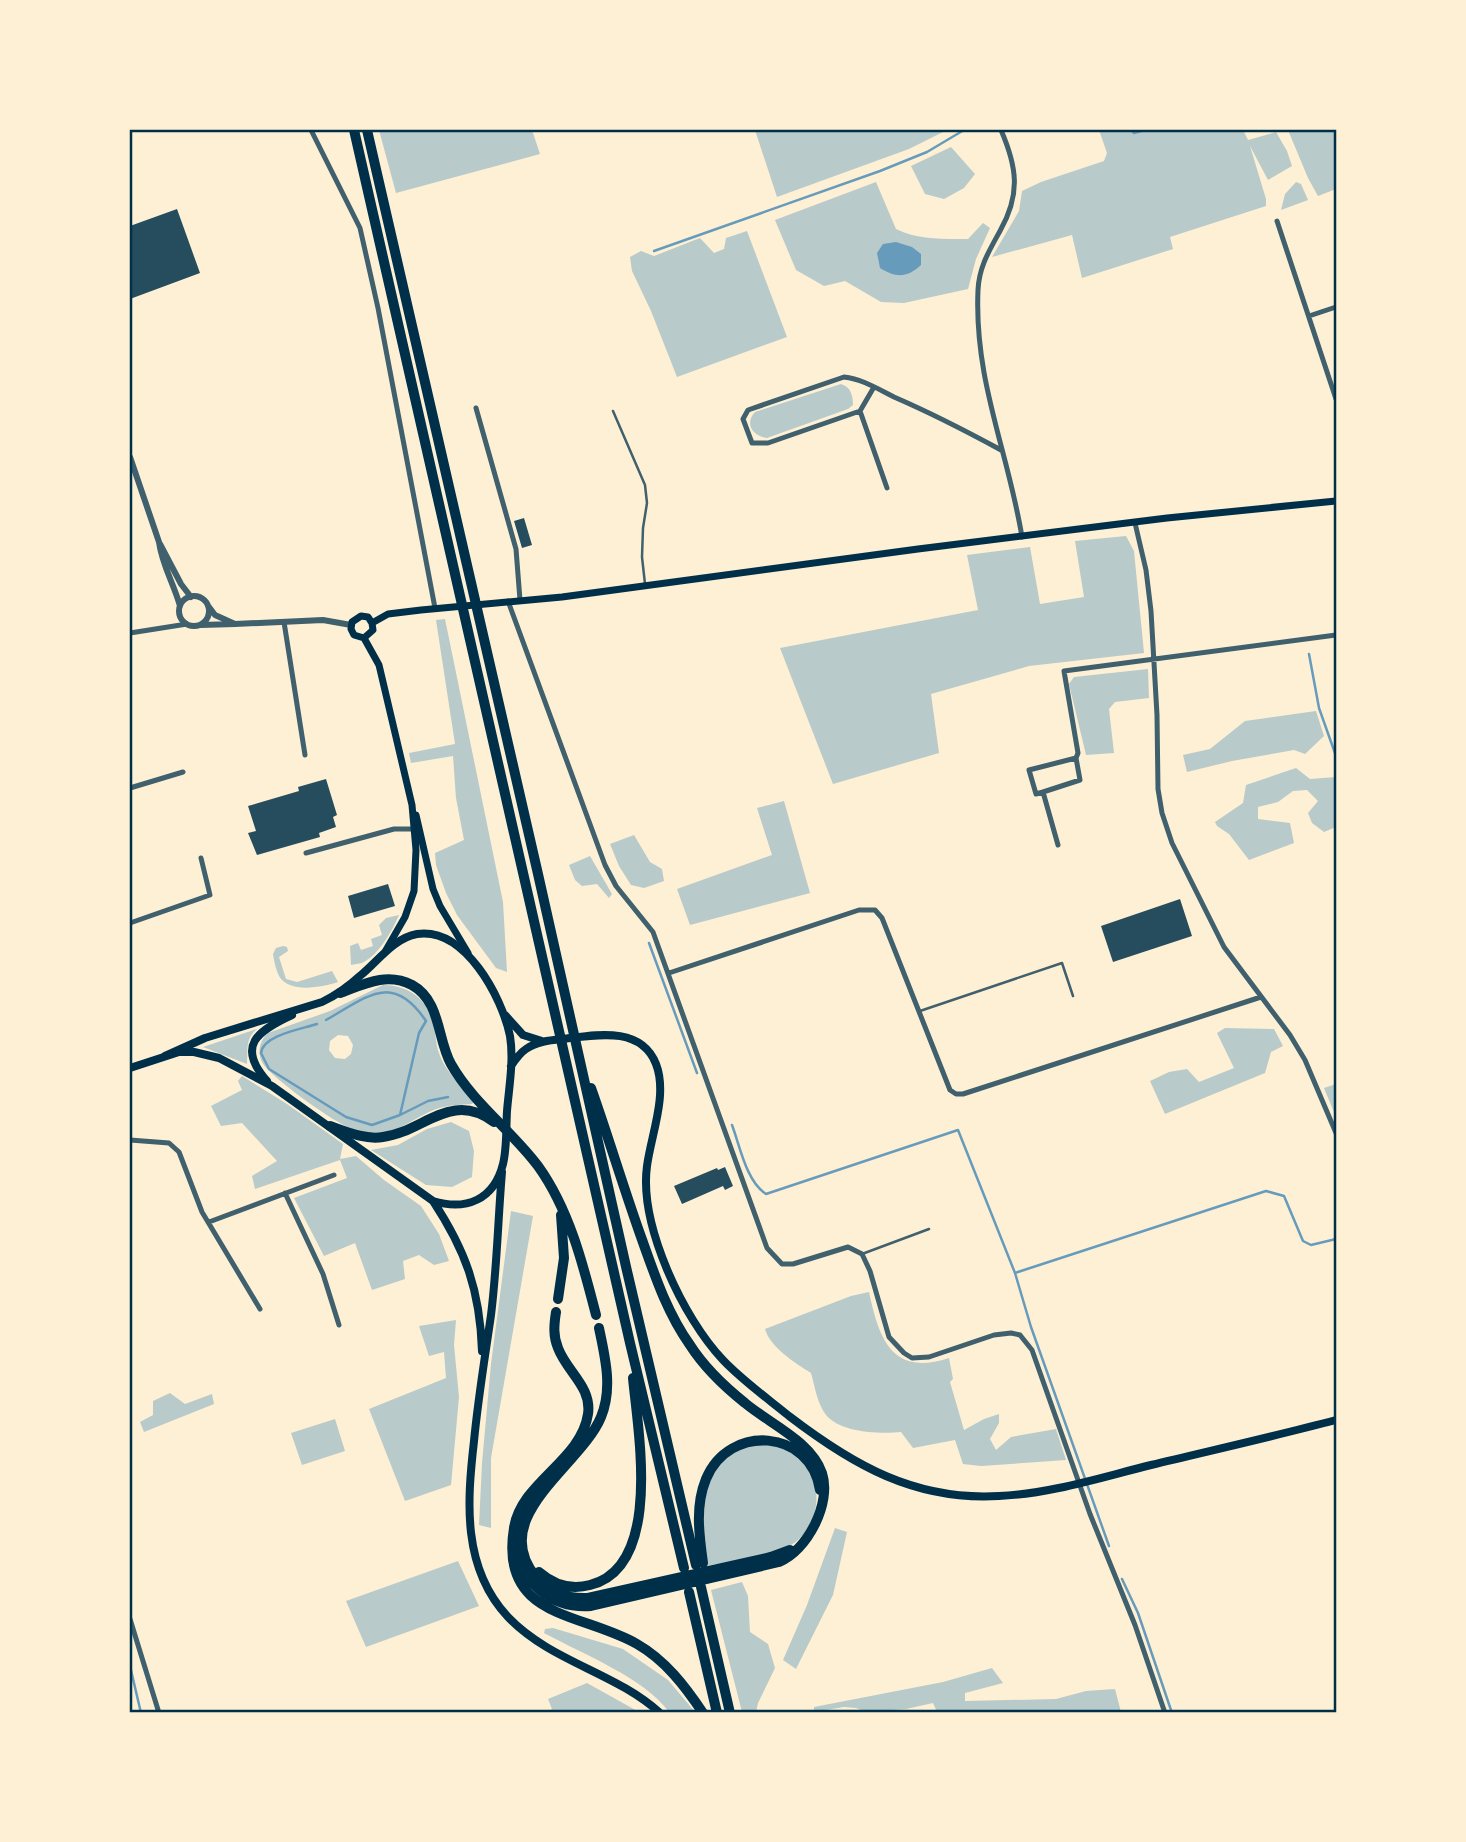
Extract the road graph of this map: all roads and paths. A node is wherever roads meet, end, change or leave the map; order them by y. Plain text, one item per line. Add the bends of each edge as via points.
1 (312, 130) edge
2 (354, 130) edge
3 (367, 130) edge
4 (1001, 130) edge
5 (1277, 221) dead end
6 (1336, 307) edge
7 (1309, 316) junction
8 (873, 387) junction
9 (1336, 399) edge
10 (476, 408) dead end
11 (613, 411) dead end
12 (860, 411) junction
13 (1001, 450) junction
14 (130, 457) edge
15 (887, 488) dead end
16 (1336, 501) edge
17 (1135, 523) junction
18 (1022, 537) junction
19 (159, 542) junction
20 (645, 587) junction
21 (191, 597) junction
22 (520, 600) junction
23 (508, 601) junction
24 (180, 606) junction
25 (208, 606) junction
26 (435, 608) junction
27 (284, 622) junction
28 (372, 623) junction
29 (187, 624) junction
30 (235, 624) junction
31 (199, 625) junction
32 (351, 625) junction
33 (130, 633) edge
34 (1336, 635) edge
35 (365, 638) junction
36 (1153, 659) junction
37 (305, 755) dead end
38 (1076, 758) junction
39 (183, 772) dead end
40 (130, 788) edge
41 (1043, 792) junction
42 (412, 804) junction
43 (414, 830) junction
44 (1058, 845) dead end
45 (306, 853) dead end
46 (201, 858) dead end
47 (130, 923) edge
48 (386, 951) junction
49 (471, 958) junction
50 (668, 973) junction
51 (340, 993) junction
52 (1073, 996) dead end
53 (1261, 997) junction
54 (308, 1007) junction
55 (920, 1011) junction
56 (503, 1013) junction
57 (543, 1041) junction
58 (578, 1052) junction
59 (165, 1056) junction
60 (511, 1066) junction
61 (130, 1068) edge
62 (272, 1086) junction
63 (330, 1126) junction
64 (1336, 1133) edge
65 (130, 1140) edge
66 (519, 1142) junction
67 (503, 1163) junction
68 (334, 1175) dead end
69 (285, 1193) junction
70 (433, 1201) junction
71 (560, 1208) junction
72 (209, 1222) junction
73 (929, 1229) dead end
74 (862, 1254) junction
75 (558, 1300) dead end
76 (260, 1309) dead end
77 (556, 1312) dead end
78 (596, 1315) dead end
79 (339, 1325) dead end
80 (599, 1328) dead end
81 (630, 1343) junction
82 (482, 1364) junction
83 (1336, 1420) edge
84 (821, 1501) junction
85 (513, 1549) junction
86 (524, 1556) junction
87 (684, 1568) dead end
88 (704, 1587) dead end
89 (689, 1591) dead end
90 (637, 1592) junction
91 (130, 1619) edge
92 (159, 1713) edge
93 (660, 1713) edge
94 (702, 1713) edge
95 (717, 1713) edge
96 (730, 1713) edge
97 (1165, 1713) edge

1 - 26 street via 360,228
2 - 81 highway
3 - 58 highway
4 - 13 street via 1016,188 1012,206 985,257 978,291 981,360
5 - 7 street
6 - 7 street
7 - 9 street
8 - 12 street
8 - 12 street via 844,377 748,410 743,419 752,443 762,444
8 - 13 street
10 - 22 street via 516,550
11 - 20 lane via 645,485
12 - 15 street
13 - 18 street
14 - 19 street
16 - 17 main road
17 - 18 main road
17 - 36 street via 1146,570
18 - 20 main road
19 - 21 street
19 - 24 street
20 - 22 main road
21 - 24 street
21 - 25 street via 201,598
22 - 23 main road
23 - 26 main road
23 - 50 street via 604,865 653,932
24 - 29 street
25 - 30 street via 215,615
25 - 31 street via 208,617
26 - 28 main road via 388,614
27 - 30 street
27 - 32 street via 323,620
27 - 37 street
28 - 32 main road via 361,616
28 - 35 main road via 373,631
29 - 31 street
29 - 33 street
30 - 31 street
32 - 35 main road via 354,635
34 - 36 street
35 - 42 main road via 379,664
36 - 38 street via 1064,671
36 - 53 street via 1162,813 1212,925
38 - 41 street via 1080,780
38 - 41 street via 1029,769 1036,794
39 - 40 street
41 - 44 street
42 - 43 main road
42 - 49 main road via 433,889
43 - 45 street via 394,828
43 - 48 main road via 414,891
46 - 47 street via 210,895
48 - 49 main road via 407,937 430,934
48 - 51 main road
49 - 56 main road
50 - 55 street via 859,910 875,910
50 - 74 street via 767,1248 782,1264 848,1247
51 - 54 main road
51 - 66 highway via 386,978 419,990 433,1011 454,1069
52 - 55 lane via 1062,963
53 - 55 street via 963,1094 950,1090
53 - 64 street via 1305,1060
54 - 59 main road via 205,1038
54 - 62 main road via 262,1031 254,1040 253,1061
56 - 57 main road via 523,1035
56 - 60 main road
57 - 60 main road via 527,1048
57 - 83 main road via 620,1035 648,1052 656,1065 660,1089 646,1182 650,1219 684,1304 735,1372 839,1452 880,1474 958,1496 1042,1491
58 - 84 highway via 673,1319 709,1369 744,1403 814,1457 824,1480
58 - 84 highway via 700,1564 702,1493 713,1467 732,1447 766,1439 790,1447 810,1465
59 - 61 main road
59 - 62 main road via 211,1055
60 - 67 main road
62 - 63 main road
63 - 66 highway via 379,1138 442,1113 467,1111 492,1120
63 - 70 main road
65 - 72 street via 161,1141 175,1147
66 - 71 highway
67 - 70 main road via 492,1187 473,1202 455,1206
67 - 82 main road
68 - 69 street
69 - 72 street
69 - 79 street via 323,1274
70 - 82 main road via 454,1234 479,1304
71 - 75 highway via 564,1251
71 - 78 highway via 580,1254
72 - 76 street
73 - 74 lane
74 - 97 street via 889,1338 912,1358 1011,1333 1020,1335 1032,1350
77 - 85 highway via 558,1347 587,1394 588,1415 577,1441 521,1509
80 - 86 highway via 608,1381 603,1412 587,1442 530,1510 522,1535
81 - 86 highway via 641,1486 638,1523 628,1552 606,1578 578,1587 552,1582
81 - 87 highway
82 - 93 main road via 469,1521 473,1549 488,1590 507,1615 540,1643 635,1692
84 - 90 highway via 815,1526 805,1540 780,1555
85 - 90 highway via 528,1579 560,1603 591,1606
85 - 94 highway via 517,1577 534,1600 550,1611 644,1648 678,1679
86 - 90 highway via 544,1585 569,1598
88 - 96 highway
89 - 95 highway
91 - 92 street

